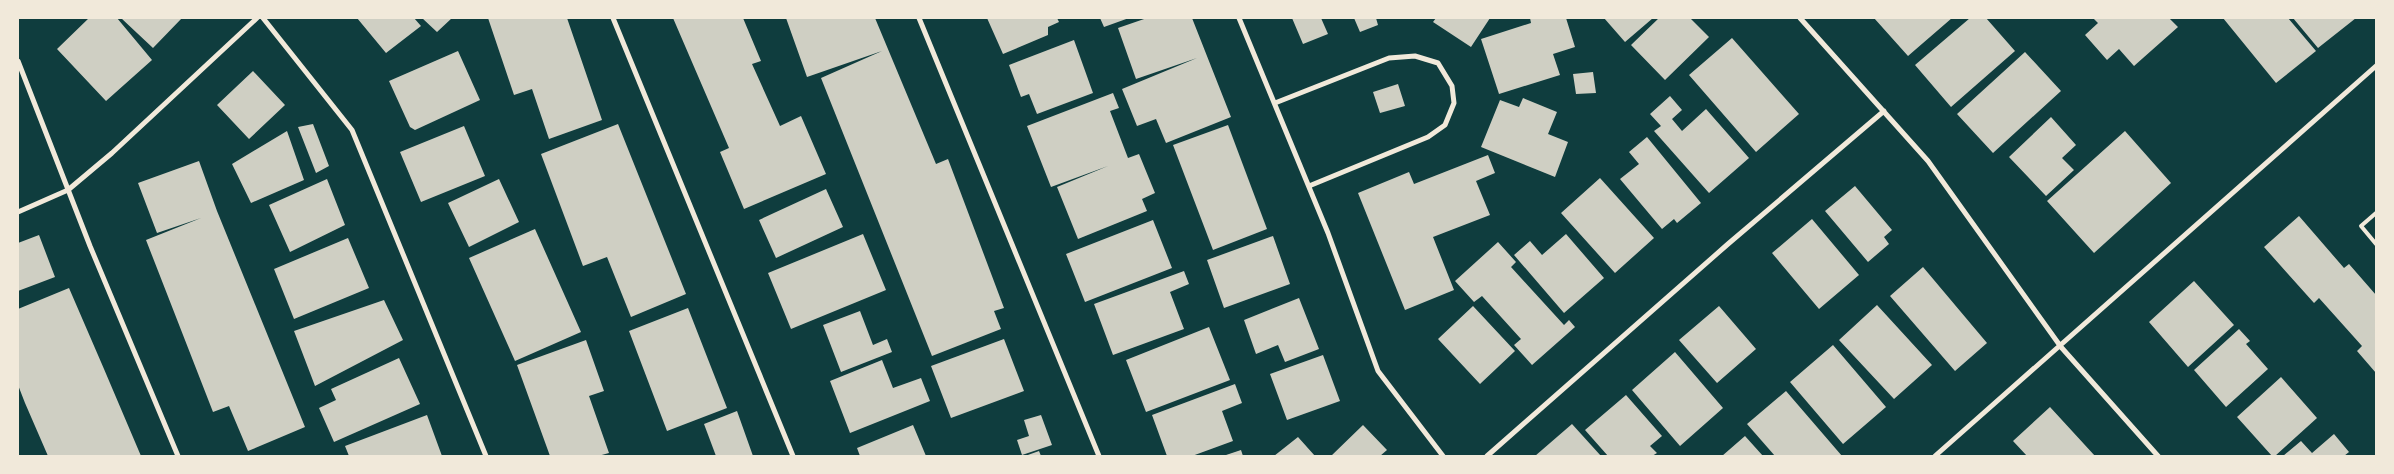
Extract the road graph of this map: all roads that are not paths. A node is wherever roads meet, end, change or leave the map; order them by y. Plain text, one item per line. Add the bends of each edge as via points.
1 (257, 18) edge
2 (263, 18) edge
3 (613, 18) edge
4 (919, 18) edge
5 (1239, 18) edge
6 (1800, 18) edge
7 (18, 61) edge
8 (2376, 66) edge
9 (1275, 103) junction
10 (1884, 111) junction
11 (1309, 186) junction
12 (68, 190) junction
13 (18, 212) edge
14 (2376, 213) edge
15 (2376, 244) edge
16 (2061, 347) junction
17 (178, 456) edge
18 (486, 456) edge
19 (793, 456) edge
20 (1099, 456) edge
21 (1443, 456) edge
22 (1487, 456) edge
23 (1935, 456) edge
24 (2158, 456) edge

1 - 12 street
2 - 18 street via 352,130
3 - 19 street
4 - 20 street
5 - 9 street
6 - 10 street
7 - 12 street
8 - 16 street
9 - 11 street
9 - 11 street via 1390,58 1415,56 1438,63 1452,86 1454,103 1445,124 1428,137
10 - 16 street via 1928,161
10 - 22 street
11 - 21 street via 1378,371
12 - 13 street
12 - 17 street
14 - 15 lane via 2361,226
16 - 23 street
16 - 24 street

